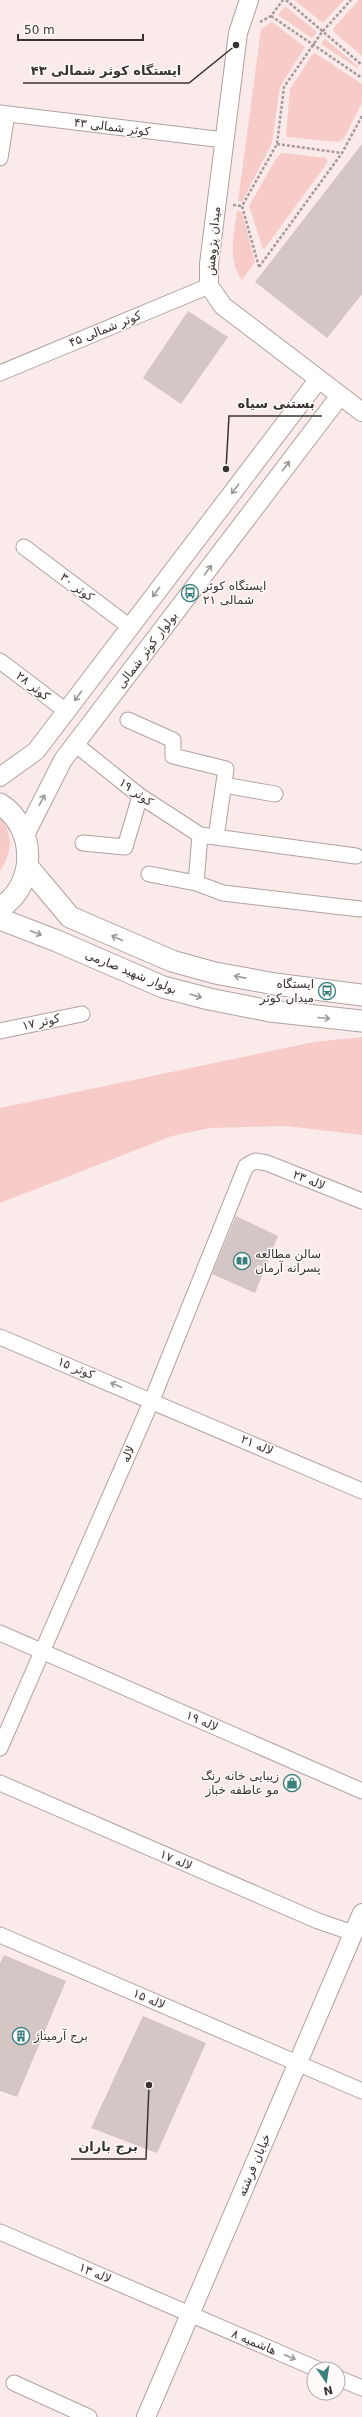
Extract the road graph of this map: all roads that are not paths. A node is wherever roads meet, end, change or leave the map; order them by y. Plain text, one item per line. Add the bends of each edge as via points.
1 (249, 0) edge
2 (4, 113) edge
3 (224, 140) junction
4 (0, 158) edge
5 (209, 286) junction
6 (0, 372) edge
7 (318, 380) junction
8 (340, 397) junction
9 (362, 412) edge
10 (24, 547) dead end
11 (130, 627) junction
12 (0, 661) edge
13 (66, 711) junction
14 (128, 720) dead end
15 (75, 744) junction
16 (0, 777) edge
17 (224, 785) junction
18 (275, 794) dead end
19 (140, 796) junction
20 (0, 804) edge
21 (25, 835) junction
22 (200, 835) junction
23 (216, 837) junction
24 (83, 843) dead end
25 (356, 856) dead end
26 (28, 867) junction
27 (149, 874) dead end
28 (196, 883) junction
29 (0, 908) edge
30 (360, 909) dead end
31 (0, 919) edge
32 (362, 995) edge
33 (82, 1014) dead end
34 (362, 1021) edge
35 (0, 1031) edge
36 (255, 1161) joint
37 (362, 1201) edge
38 (0, 1337) edge
39 (152, 1400) junction
40 (362, 1491) edge
41 (0, 1633) edge
42 (42, 1652) junction
43 (0, 1748) edge
44 (0, 1784) edge
45 (362, 1791) edge
46 (362, 1913) edge
47 (353, 1933) junction
48 (0, 1935) edge
49 (298, 2064) junction
50 (362, 2091) edge
51 (0, 2232) edge
52 (190, 2314) junction
53 (306, 2364) edge
54 (346, 2381) edge
55 (14, 2383) dead end
56 (362, 2388) edge
57 (89, 2417) edge
58 (146, 2417) edge

1 - 3 street, میدان پژوهش via 238,33
2 - 3 street, کوثر شمالی ۴۳
2 - 4 street
3 - 5 street, میدان پژوهش via 209,264
5 - 6 street, کوثر شمالی ۴۵
5 - 7 street, میدان پژوهش via 223,306
7 - 8 street, میدان پژوهش
7 -> 11 street
8 - 9 street, میدان پژوهش
15 -> 8 street, بولوار کوثر شمالی
10 - 11 street, کوثر ۳۰
11 -> 13 street
12 - 13 street, کوثر ۲۸
13 - 16 street via 36,751
14 - 17 street via 173,740 173,756 226,769
15 - 19 street, کوثر ۱۹
21 -> 15 street, بولوار کوثر شمالی via 63,760
17 - 18 street
17 - 23 street
19 - 22 street, کوثر ۱۹
19 - 24 street via 125,847
20 - 21 main road via 17,820
21 - 26 main road
22 - 23 street
22 - 28 street
23 - 25 street
26 - 29 main road via 23,882 14,896
32 -> 26 main road via 275,984 172,961 70,917
27 - 28 street
28 - 30 street via 223,893
31 -> 34 main road, بولوار شهید صارمی via 178,991 270,1011
33 - 35 street, کوثر ۱۷
36 - 37 street, لاله ۲۳ via 267,1163
36 - 39 street, لاله via 246,1166
39 -> 38 street, کوثر ۱۵
39 - 40 street, لاله ۲۱
39 - 42 street, لاله
41 - 42 street, لاله ۱۹
42 - 43 street, لاله
42 - 45 street, لاله ۱۹
44 - 47 street, لاله ۱۷ via 318,1921
46 - 47 street, خیابان فرشته
47 - 49 street, خیابان فرشته
48 - 49 street, لاله ۱۵
49 - 50 street, لاله ۱۵
49 - 52 street, خیابان فرشته
51 - 52 street, لاله ۱۳
52 -> 53 street, هاشمیه ۸
52 - 58 street, خیابان فرشته
54 - 56 street
55 - 57 street

